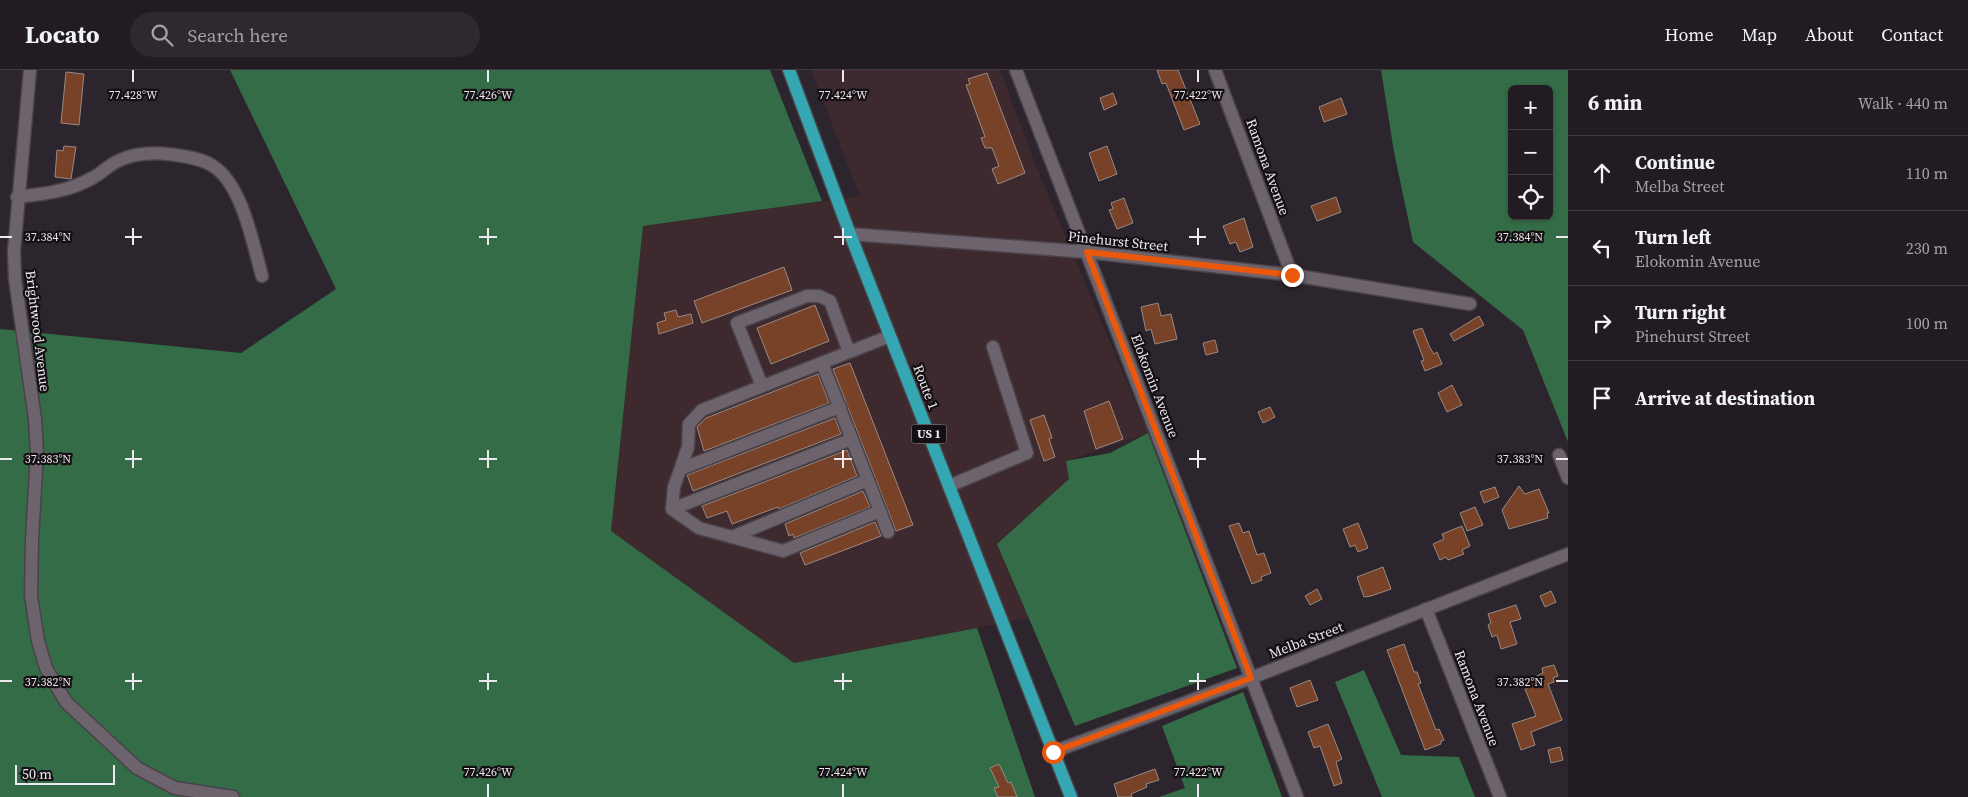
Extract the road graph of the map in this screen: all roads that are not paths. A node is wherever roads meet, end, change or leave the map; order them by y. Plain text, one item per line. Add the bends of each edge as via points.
1 (30, 70) edge
2 (788, 70) edge
3 (1016, 70) edge
4 (1215, 70) edge
5 (17, 197) junction
6 (850, 234) junction
7 (1087, 252) junction
8 (1292, 275) junction
9 (262, 276) dead end
10 (1470, 304) dead end
11 (890, 336) junction
12 (993, 346) dead end
13 (849, 352) junction
14 (822, 362) junction
15 (762, 386) junction
16 (840, 407) junction
17 (852, 439) junction
18 (1559, 454) dead end
19 (681, 469) junction
20 (1568, 478) edge
21 (868, 480) junction
22 (949, 486) junction
23 (672, 509) junction
24 (880, 512) junction
25 (888, 532) dead end
26 (732, 537) junction
27 (1568, 554) edge
28 (1426, 609) junction
29 (1251, 678) junction
30 (1053, 752) junction
31 (232, 797) edge
32 (1071, 797) edge
33 (1296, 797) edge
34 (1500, 797) edge

1 - 5 street, Brightwood Avenue
2 - 6 main road, Route 1 / US 1
3 - 7 street, Elokomin Avenue
4 - 8 street, Ramona Avenue
5 - 9 street via 66,189 132,156 165,153 189,157 213,166 236,195
5 - 31 street, Brightwood Avenue via 15,279 37,453 31,596 46,668 66,702 137,768 175,788
6 - 7 street, Pinehurst Street
6 - 11 main road, Route 1 / US 1
7 - 8 street, Pinehurst Street
7 - 29 street, Elokomin Avenue
8 - 10 street, Pinehurst Street
11 - 13 street
11 - 22 main road, Route 1 / US 1
12 - 22 street via 1027,452
13 - 14 street
13 - 15 street via 830,301 819,296 807,296 737,323
14 - 15 street
14 - 16 street
15 - 19 street via 702,410 688,424 688,447
16 - 17 street
16 - 19 street
17 - 21 street
17 - 23 street
18 - 20 street
19 - 23 street via 674,488
21 - 24 street
21 - 26 street
22 - 30 main road, Route 1 / US 1
23 - 26 street via 699,528
24 - 25 street
24 - 26 street via 783,551
27 - 28 street, Melba Street
28 - 29 street, Melba Street
28 - 34 street, Ramona Avenue
29 - 30 street, Melba Street
29 - 33 street, Elokomin Avenue
30 - 32 main road, Route 1 / US 1

